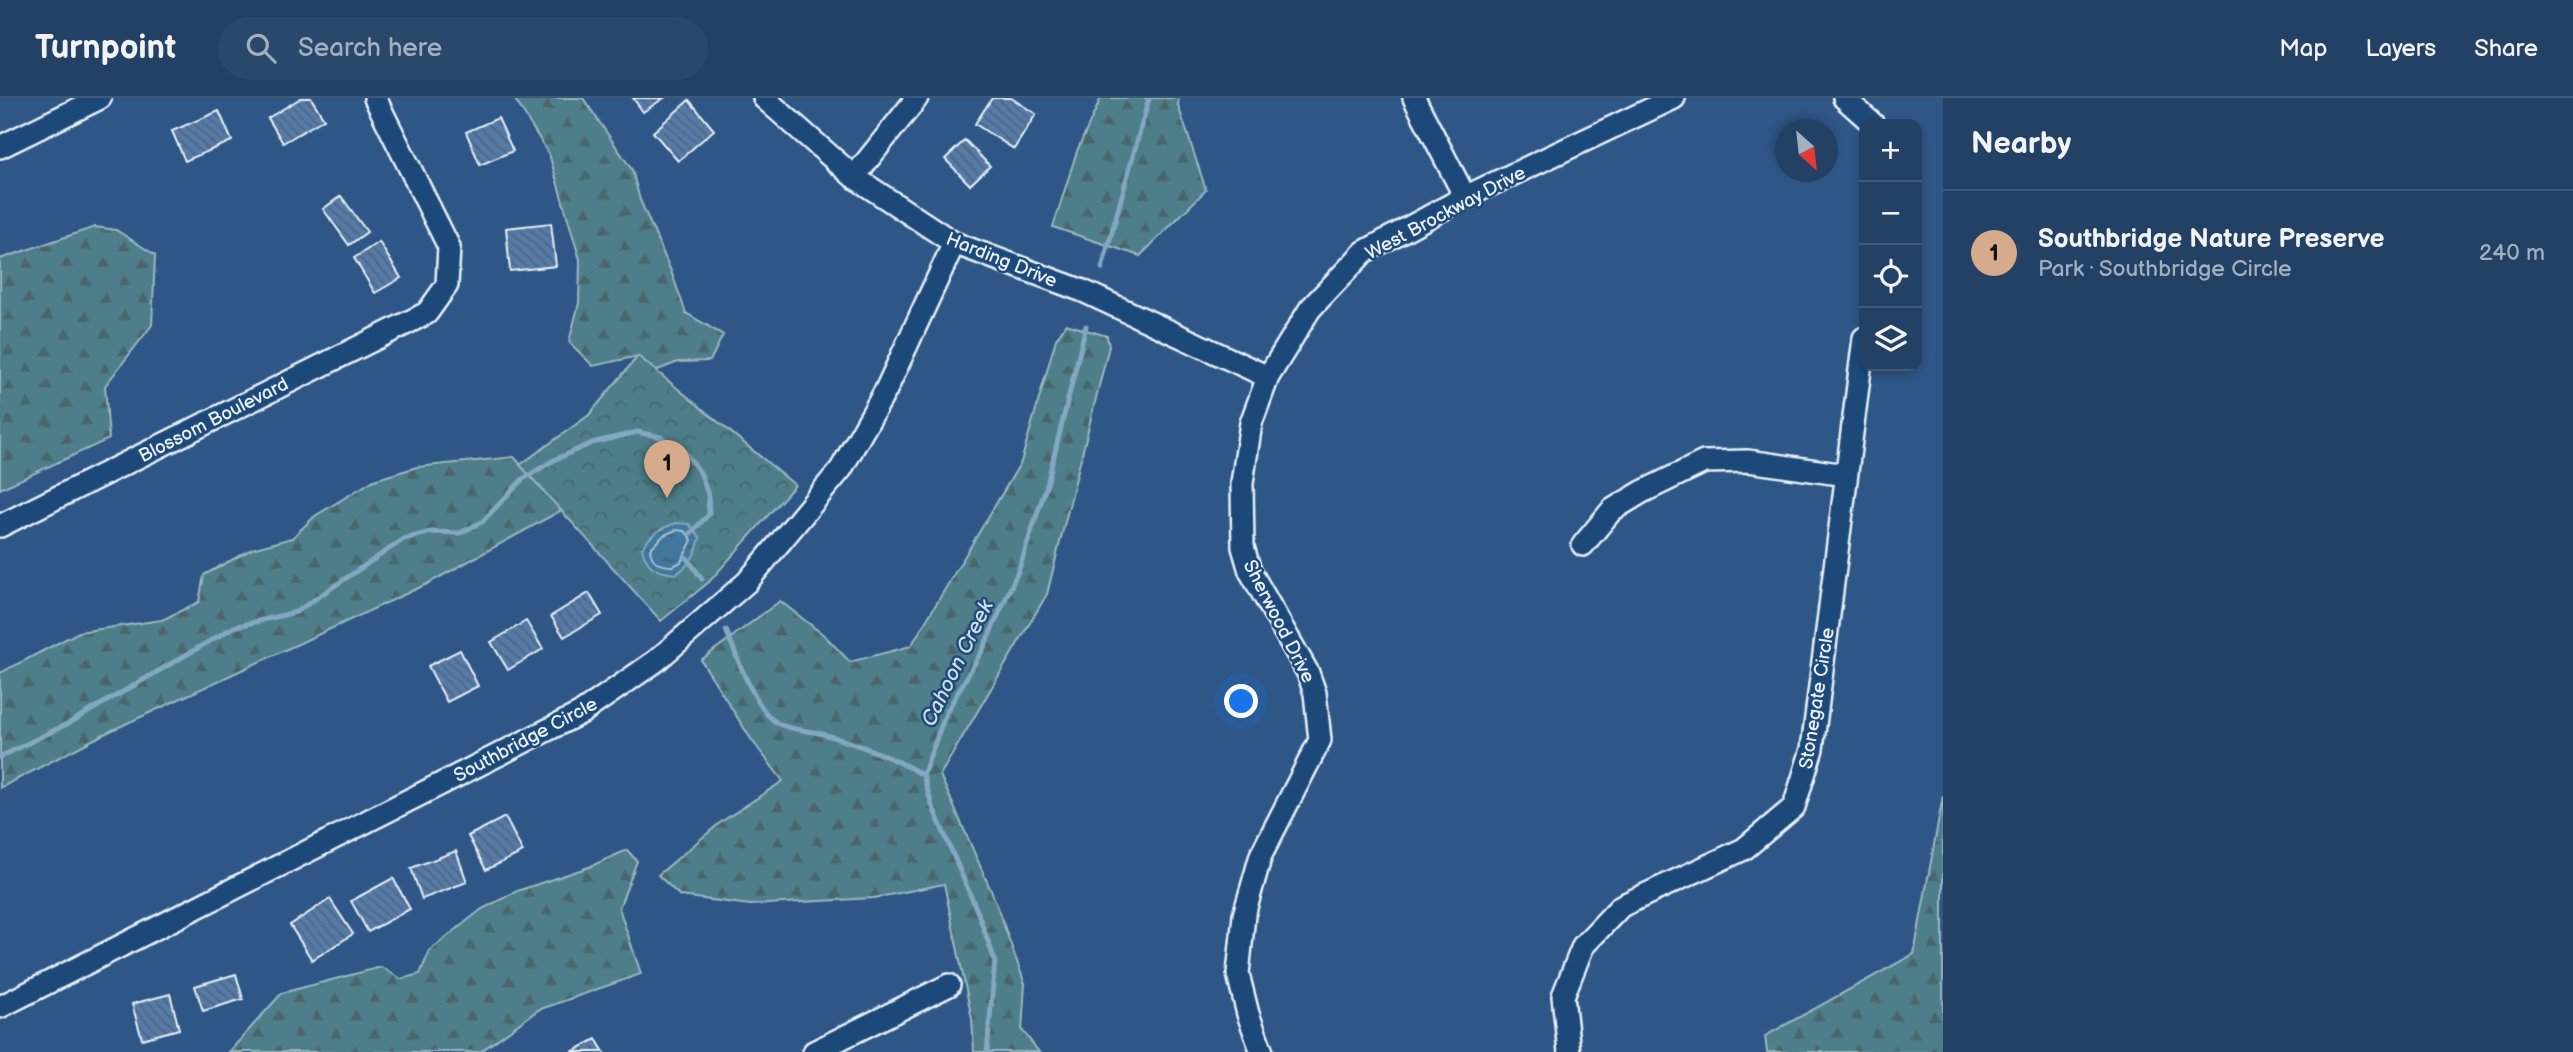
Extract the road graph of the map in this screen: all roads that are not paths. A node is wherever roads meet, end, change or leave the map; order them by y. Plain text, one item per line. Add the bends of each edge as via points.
1 (100, 98) edge
2 (375, 98) edge
3 (764, 98) edge
4 (917, 98) edge
5 (1414, 98) edge
6 (1674, 98) edge
7 (1844, 98) edge
8 (1867, 119) edge
9 (0, 147) edge
10 (854, 177) junction
11 (1465, 197) junction
12 (954, 243) junction
13 (1860, 371) edge
14 (1268, 376) junction
15 (1251, 423) joint
16 (1846, 475) junction
17 (0, 526) edge
18 (1583, 545) dead end
19 (949, 985) dead end
20 (0, 1007) edge
21 (814, 1052) edge
22 (1262, 1052) edge
23 (1569, 1052) edge

1 - 9 street
2 - 17 street, Blossom Boulevard via 449,247 447,285 427,313
3 - 10 street, Harding Drive
4 - 10 street
5 - 11 street
6 - 11 street, West Brockway Drive
7 - 8 street
10 - 12 street, Harding Drive
11 - 14 street, West Brockway Drive via 1364,252 1310,309
12 - 14 street, Harding Drive via 1083,291
12 - 20 street, Southbridge Circle via 886,390 841,470 747,582 656,661 581,713
13 - 16 street
14 - 15 street, West Brockway Drive
15 - 22 street, Sherwood Drive via 1242,483 1243,547 1250,571 1308,673 1320,740 1261,855 1244,915 1238,974
16 - 18 street via 1748,461 1704,463 1612,510
16 - 23 street, Stonegate Circle via 1812,749 1794,807 1744,849 1621,906 1583,946 1563,996
19 - 21 street

